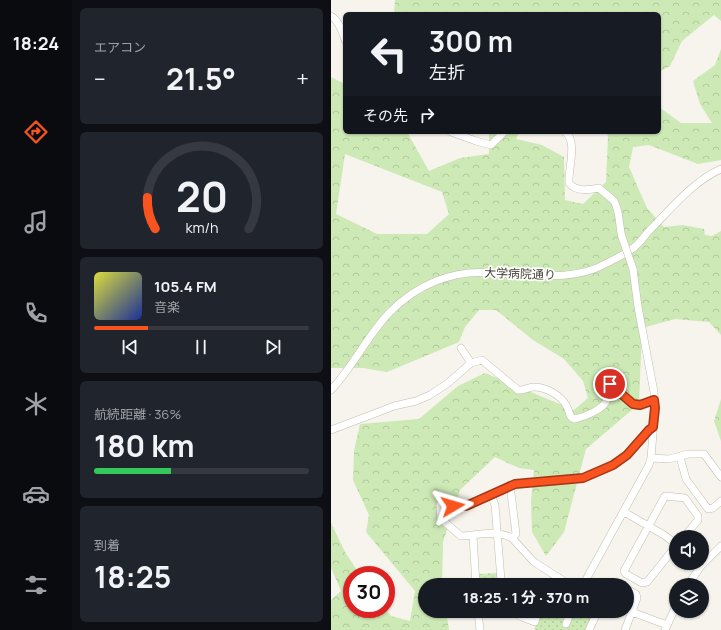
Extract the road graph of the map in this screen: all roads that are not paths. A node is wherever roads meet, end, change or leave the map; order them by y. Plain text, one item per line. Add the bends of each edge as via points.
1 (331, 16) edge
2 (343, 34) edge
3 (457, 134) edge
4 (502, 134) edge
5 (567, 134) edge
6 (721, 169) edge
7 (461, 348) dead end
8 (471, 363) junction
9 (331, 390) edge
10 (654, 400) junction
11 (653, 427) junction
12 (331, 430) edge
13 (680, 457) junction
14 (651, 458) junction
15 (721, 477) edge
16 (510, 485) junction
17 (491, 495) junction
18 (721, 502) edge
19 (624, 512) junction
20 (649, 526) junction
21 (689, 530) edge
22 (498, 534) junction
23 (473, 536) junction
24 (511, 538) junction
25 (669, 539) edge
26 (721, 546) edge
27 (669, 554) edge
28 (709, 556) edge
29 (476, 578) edge
30 (501, 578) edge
31 (554, 578) edge
32 (587, 578) edge
33 (634, 593) edge
34 (634, 606) edge
35 (634, 613) edge
36 (479, 618) edge
37 (525, 618) edge
38 (536, 618) edge
39 (568, 618) edge
40 (595, 618) edge
41 (630, 618) edge
42 (566, 624) dead end
43 (666, 627) edge
44 (480, 630) edge
45 (589, 630) edge
46 (625, 630) edge

1 - 2 street
3 - 4 street via 491,145
5 - 10 street, bridge via 572,144 569,183 572,188 599,188 613,201 617,210 619,228 633,269
6 - 9 street, 大学病院通り via 700,182 681,199 632,249 595,269 571,275 482,272 450,276 410,295 389,314
7 - 8 street
8 - 10 street via 482,360 518,390 534,387 548,390 559,397 571,417 575,419 603,405 607,399 608,384 633,404
8 - 12 street via 430,395
10 - 11 street
11 - 14 street
11 - 16 street via 627,455 589,476
13 - 14 street
13 - 15 street via 704,454
13 - 18 street via 686,479 709,509
14 - 19 street
16 - 17 street
16 - 24 street via 515,534
17 - 22 street
17 - 23 street via 466,506 440,505 441,519 461,536
19 - 20 street
19 - 32 street
20 - 21 street via 665,496 685,498 698,516 698,520
20 - 25 street
20 - 27 street via 624,571 626,574 642,583 647,582
22 - 23 street
22 - 24 street
22 - 30 street
23 - 29 street
24 - 31 street
26 - 28 street
33 - 34 street via 637,598
35 - 43 street
36 - 44 street
37 - 38 street via 535,622
39 - 42 street
40 - 45 street
41 - 46 street

